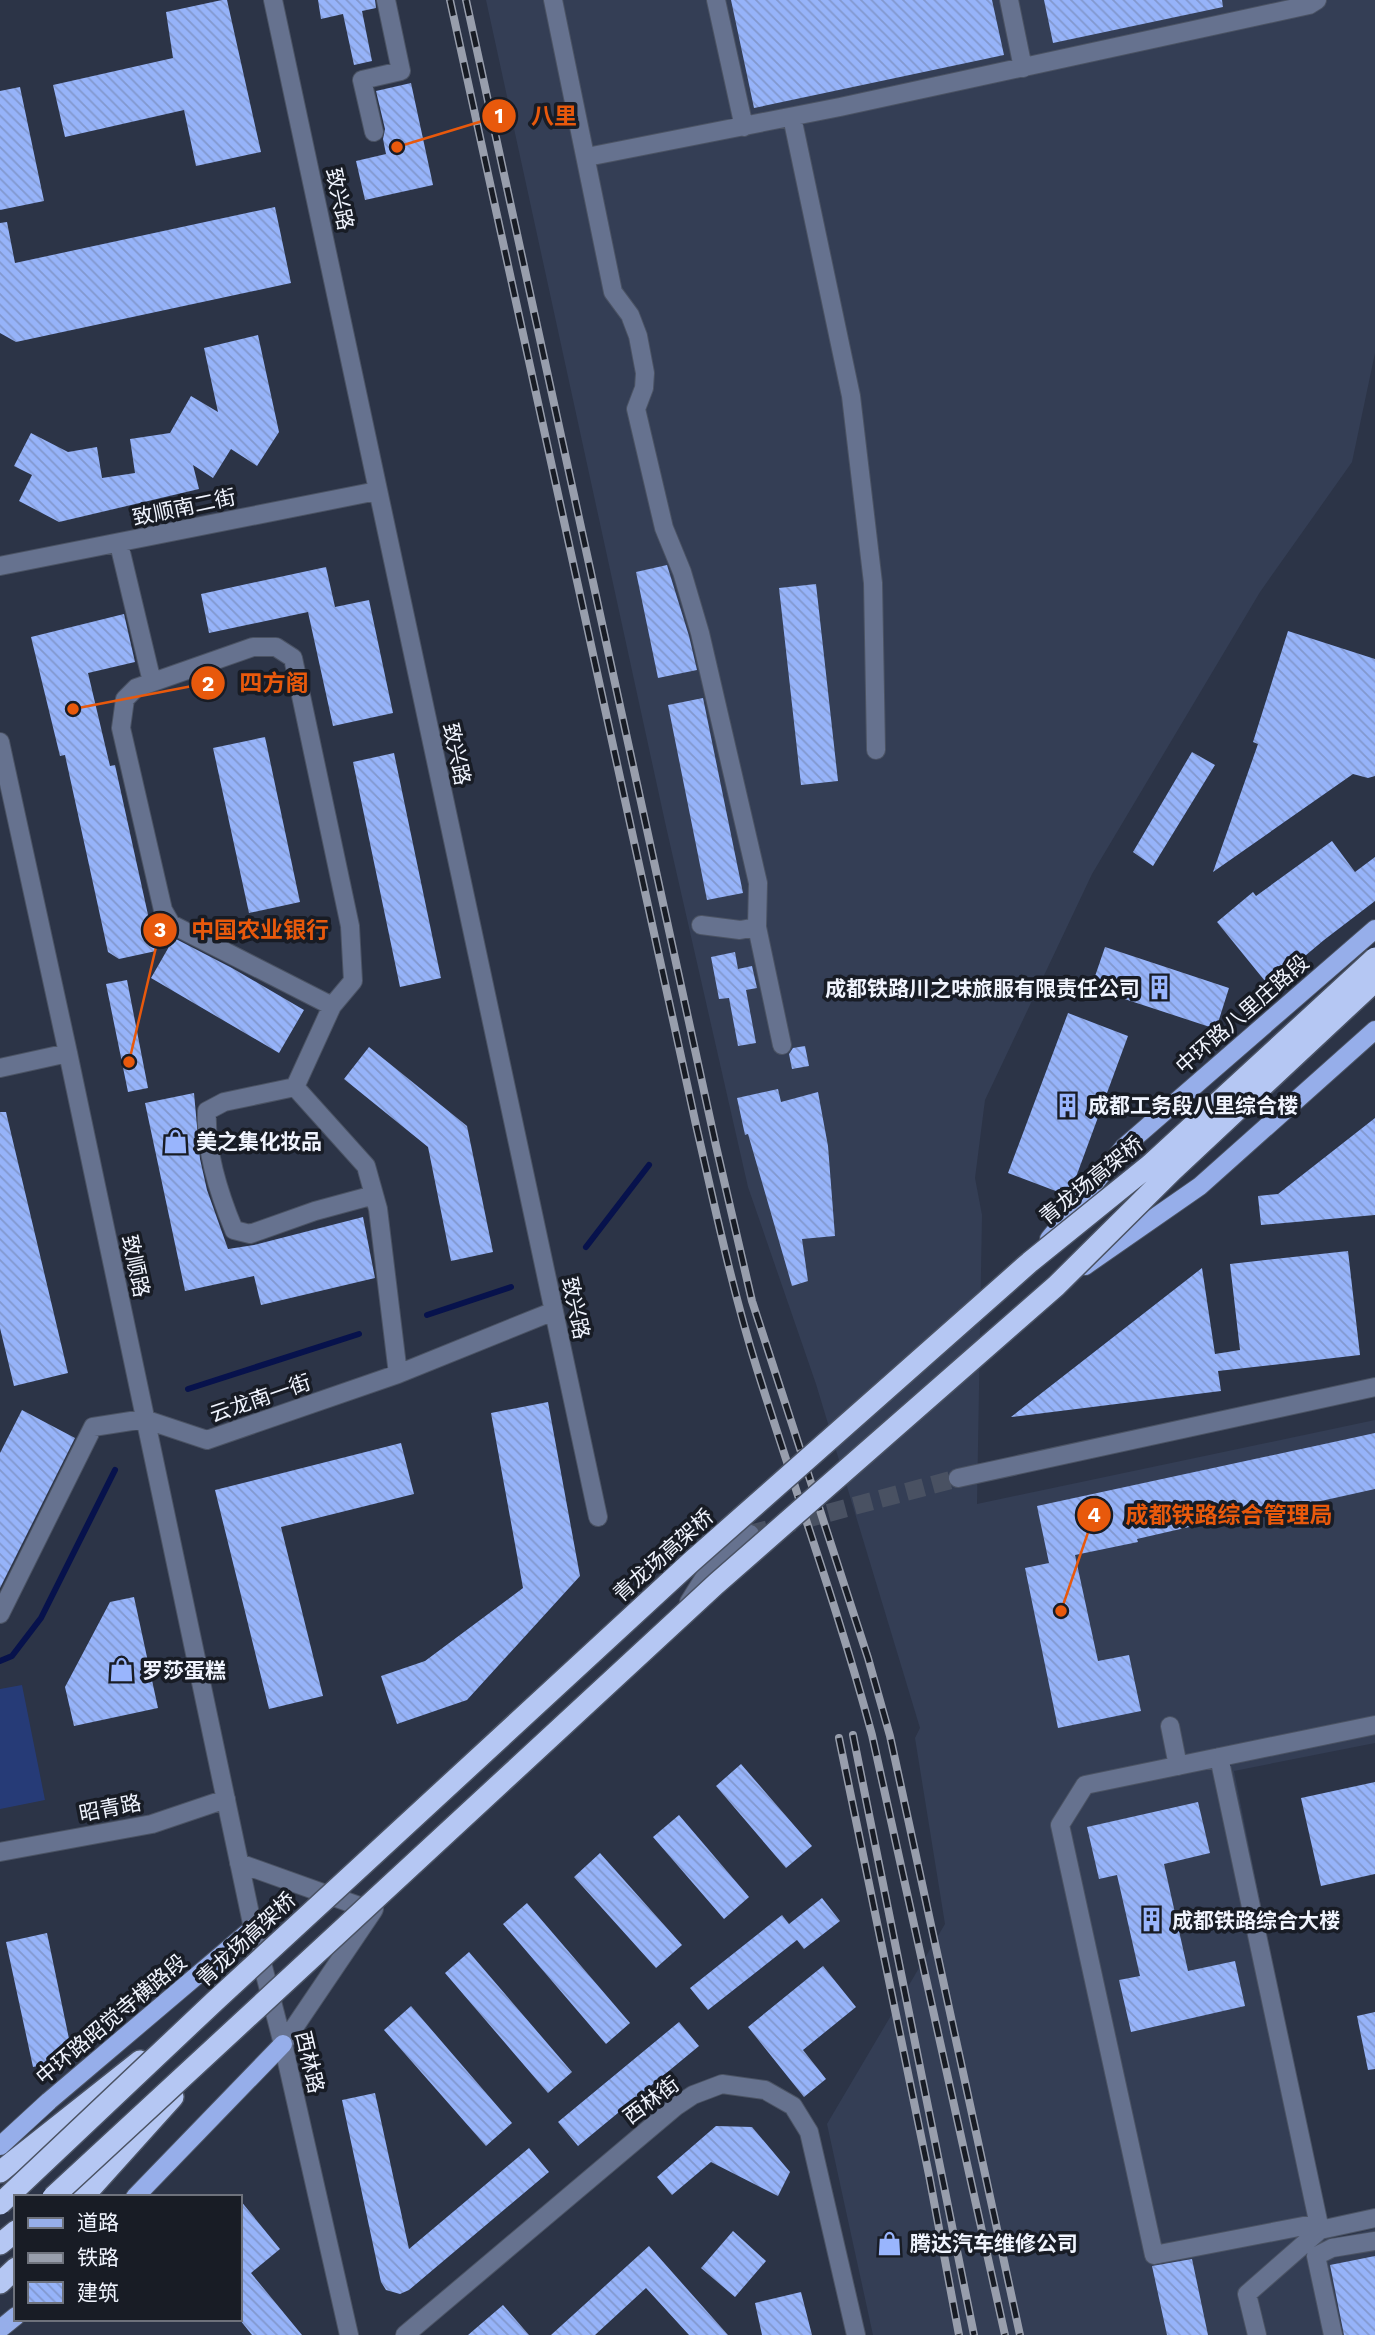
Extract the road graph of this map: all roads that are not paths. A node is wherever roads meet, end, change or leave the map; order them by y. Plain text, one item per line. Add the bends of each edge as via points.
1 (273, 0) edge
2 (386, 0) edge
3 (553, 0) edge
4 (716, 0) edge
5 (1009, 0) edge
6 (1312, 2) edge
7 (1023, 68) junction
8 (792, 117) junction
9 (744, 127) junction
10 (374, 132) dead end
11 (587, 157) junction
12 (377, 491) junction
13 (119, 544) junction
14 (0, 566) edge
15 (152, 682) junction
16 (0, 742) edge
17 (876, 750) dead end
18 (701, 925) dead end
19 (757, 927) junction
20 (1375, 929) edge
21 (1375, 958) edge
22 (1375, 981) edge
23 (332, 1006) junction
24 (1375, 1030) edge
25 (782, 1045) dead end
26 (68, 1053) junction
27 (0, 1068) edge
28 (295, 1087) junction
29 (374, 1195) junction
30 (1030, 1262) junction
31 (1056, 1286) junction
32 (554, 1311) junction
33 (398, 1374) junction
34 (1375, 1387) edge
35 (144, 1419) junction
36 (958, 1478) tunnel mouth
37 (598, 1517) dead end
38 (750, 1534) tunnel mouth
39 (0, 1614) edge
40 (1375, 1725) edge
41 (1170, 1726) dead end
42 (1219, 1757) junction
43 (1178, 1766) junction
44 (226, 1799) junction
45 (0, 1852) edge
46 (239, 1863) junction
47 (373, 1911) junction
48 (253, 1928) junction
49 (215, 2001) junction
50 (234, 2029) junction
51 (283, 2044) junction
52 (0, 2146) edge
53 (0, 2172) edge
54 (55, 2195) edge
55 (85, 2195) edge
56 (137, 2195) edge
57 (0, 2204) edge
58 (1375, 2218) edge
59 (1320, 2226) junction
60 (14, 2233) edge
61 (1375, 2241) edge
62 (0, 2244) edge
63 (14, 2270) edge
64 (0, 2283) edge
65 (14, 2318) edge
66 (0, 2329) edge
67 (349, 2335) edge
68 (405, 2335) edge
69 (856, 2335) edge
70 (1257, 2335) edge
71 (1332, 2335) edge

1 - 12 street, 致兴路
2 - 10 street via 401,71 362,80
3 - 11 street
4 - 9 street
5 - 7 street
6 - 7 street
7 - 8 street
8 - 9 street
8 - 17 street via 851,396 873,583
9 - 11 street
11 - 19 street via 614,292 630,315 640,346 645,373 636,409 664,528 700,633 758,883
12 - 13 street, 致顺南二街
12 - 32 street, 致兴路
13 - 14 street, 致顺南二街
13 - 15 street
15 - 23 street via 125,699 121,728 163,910 171,924
15 - 23 street via 253,647 276,647 293,658 350,926 353,981
16 - 26 street, 致顺路
18 - 19 street via 740,930
19 - 25 street
20 - 30 main road, 中环路八里庄路段, bridge via 1124,1147
21 - 30 highway, 青龙场高架桥, bridge via 1150,1165
22 - 31 highway, bridge
23 - 28 street
24 - 31 main road, bridge via 1200,1186
26 - 27 street
26 - 35 street, 致顺路
28 - 29 street via 366,1166
28 - 29 street via 224,1102 207,1111 206,1131 234,1230 250,1234
29 - 33 street
30 - 49 highway, 青龙场高架桥, bridge via 691,1562
31 - 50 highway, bridge via 716,1584
32 - 33 street, 云龙南一街
32 - 37 street, 致兴路
33 - 35 street, 云龙南一街 via 207,1440
34 - 36 street
35 - 39 street, 云龙南一街 via 93,1427
35 - 44 street, 致顺路
38 - 47 street via 716,1559 668,1635
40 - 42 street
41 - 43 street
42 - 43 street
42 - 59 street
43 - 59 street via 1085,1785 1060,1825 1154,2255
44 - 45 street, 昭青路 via 152,1824
44 - 46 street, 西林路
46 - 47 street
46 - 48 street, 西林路
47 - 51 street
48 - 51 street, 西林路
48 - 52 main road, 中环路昭觉寺横路段
49 - 53 highway, bridge
49 - 57 highway, 青龙场高架桥, bridge
50 - 54 highway, bridge
50 - 55 highway, bridge
51 - 56 main road
51 - 67 street, 西林路
58 - 59 street
59 - 70 street via 1247,2294
60 - 62 highway
61 - 71 street via 1332,2248 1316,2256
63 - 64 highway
65 - 66 main road
68 - 69 street, 西林街 via 675,2107 722,2084 765,2090 793,2106 809,2132

